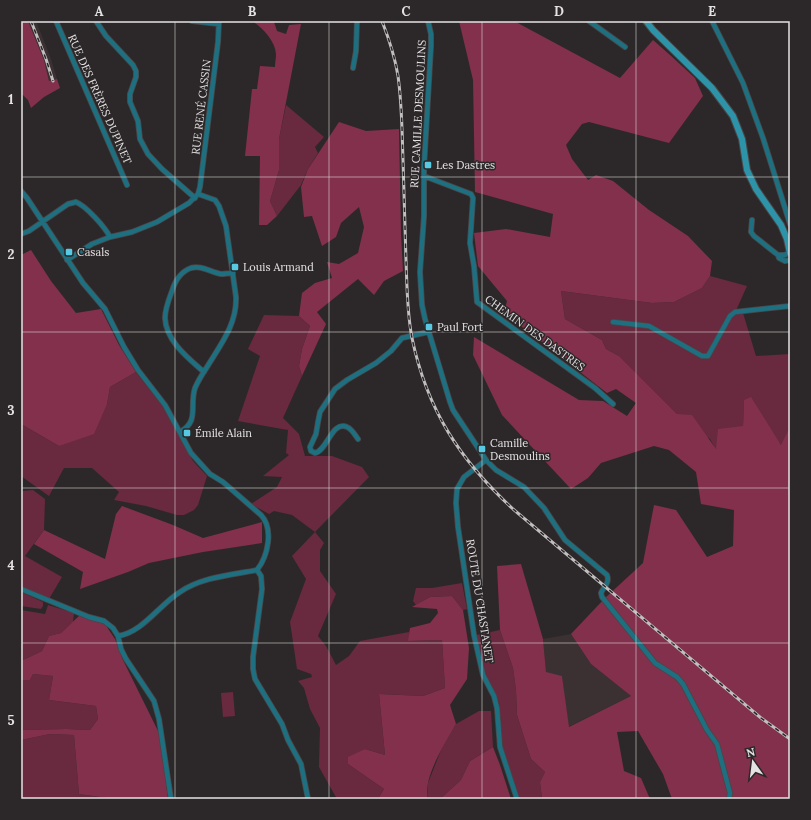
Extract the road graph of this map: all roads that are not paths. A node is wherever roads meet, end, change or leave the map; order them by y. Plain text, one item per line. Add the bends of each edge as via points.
1 (56, 21) edge
2 (96, 21) edge
3 (192, 21) edge
4 (356, 21) edge
5 (428, 21) edge
6 (589, 21) edge
7 (646, 21) edge
8 (712, 21) edge
9 (219, 23) edge
10 (625, 47) dead end
11 (353, 68) dead end
12 (424, 176) junction
13 (128, 185) dead end
14 (21, 191) edge
15 (197, 196) junction
16 (752, 220) dead end
17 (43, 222) junction
18 (790, 224) edge
19 (21, 234) edge
20 (110, 237) junction
21 (790, 253) edge
22 (778, 255) junction
23 (67, 260) junction
24 (790, 260) edge
25 (233, 273) junction
26 (790, 306) edge
27 (613, 322) dead end
28 (428, 332) junction
29 (204, 372) junction
30 (613, 404) dead end
31 (180, 432) junction
32 (358, 439) dead end
33 (486, 460) junction
34 (257, 570) junction
35 (21, 590) edge
36 (118, 636) junction
37 (171, 799) edge
38 (308, 799) edge
39 (517, 799) edge
40 (729, 799) edge

1 - 13 street, RUE DES FRÈRES DUPINET
2 - 15 street via 136,71 130,102 138,121 140,139 148,154 157,165
3 - 9 street
4 - 11 street
5 - 12 street, RUE CAMILLE DESMOULINS via 431,46
6 - 10 street
7 - 21 main road via 712,88 733,116 742,139 747,170 756,189 781,225
8 - 18 street via 743,83
9 - 15 street, RUE RENÉ CASSIN
12 - 28 street, RUE CAMILLE DESMOULINS via 420,272 422,305
12 - 30 street, CHEMIN DES DASTRES via 471,194 473,198 470,243 477,302
14 - 17 street
15 - 20 street via 157,222
15 - 25 street via 215,200 219,206 226,226
16 - 22 street via 751,232
17 - 19 street
17 - 20 street via 68,204 76,202 106,229
17 - 23 street
20 - 23 street via 92,244
21 - 22 street
22 - 24 street via 785,261
23 - 31 street via 105,309 138,370 165,405
25 - 29 street via 236,297 234,317 229,332
25 - 29 street via 220,274 198,267 191,268 179,276 174,284 166,309 167,329 172,340 183,354
26 - 27 street via 735,312 730,316 708,356 702,356 649,326
28 - 32 street via 402,338 376,363 335,389 320,412 316,434 310,447 315,453 319,452 341,426 350,428
28 - 33 street, RUE CAMILLE DESMOULINS via 450,402
29 - 31 street via 195,388 191,423
31 - 34 street via 196,460 266,521 267,547
33 - 39 street, ROUTE DU CHASTANET via 464,478 457,489 458,526 483,675 496,702 500,747
33 - 40 street, RUE CAMILLE DESMOULINS via 496,470 524,487 544,508 566,540 607,575 608,583 601,593 602,597 655,663 683,684 717,744 730,793
34 - 36 street via 200,582 180,592 129,634
34 - 38 street via 261,576 262,589 253,657 255,679 282,724 301,764
35 - 36 street via 104,621
36 - 37 street via 126,659 149,691 158,711

